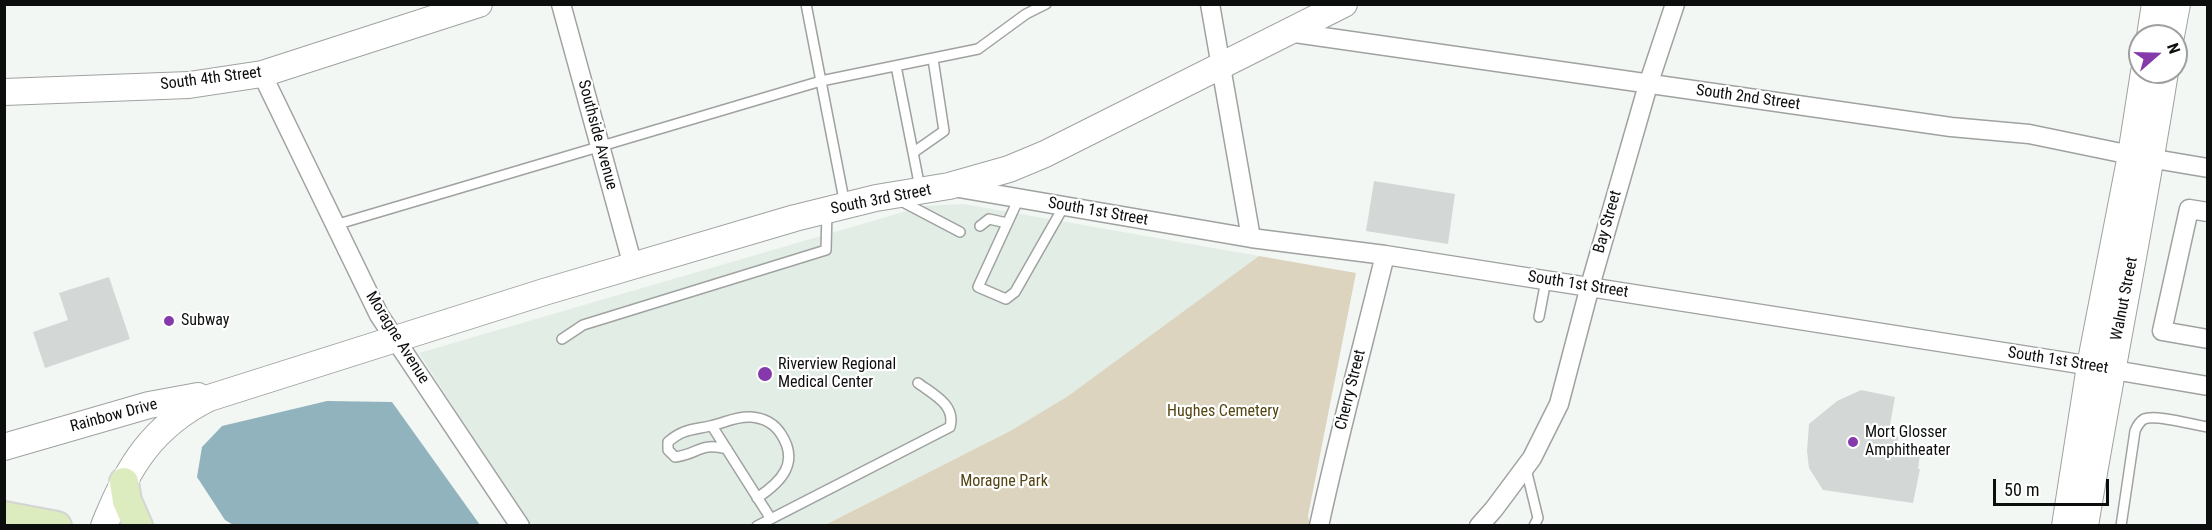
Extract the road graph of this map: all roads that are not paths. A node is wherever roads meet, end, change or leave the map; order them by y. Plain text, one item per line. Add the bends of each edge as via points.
1 (479, 4) edge
2 (561, 4) edge
3 (806, 4) edge
4 (1046, 4) edge
5 (1210, 4) edge
6 (1344, 4) edge
7 (1675, 4) edge
8 (2155, 4) edge
9 (2176, 4) edge
10 (2152, 24) edge
11 (2173, 24) edge
12 (1288, 32) junction
13 (933, 59) junction
14 (1221, 65) junction
15 (896, 66) junction
16 (262, 74) junction
17 (821, 81) junction
18 (1648, 84) junction
19 (2144, 84) edge
20 (2162, 84) edge
21 (4, 92) edge
22 (600, 146) junction
23 (914, 152) junction
24 (2141, 157) junction
25 (2208, 168) edge
26 (949, 186) junction
27 (921, 191) junction
28 (891, 195) junction
29 (1019, 198) junction
30 (1064, 206) junction
31 (836, 208) junction
32 (2208, 212) edge
33 (1007, 223) junction
34 (335, 225) junction
35 (980, 226) dead end
36 (960, 231) dead end
37 (1251, 238) junction
38 (1385, 255) junction
39 (633, 266) junction
40 (1546, 280) junction
41 (1590, 286) junction
42 (1539, 317) dead end
43 (396, 338) junction
44 (562, 339) dead end
45 (2208, 339) edge
46 (2101, 368) junction
47 (918, 383) dead end
48 (2208, 386) edge
49 (225, 392) junction
50 (712, 426) junction
51 (2208, 427) edge
52 (4, 447) edge
53 (727, 449) junction
54 (1525, 467) junction
55 (124, 482) junction
56 (757, 498) junction
57 (4, 516) edge
58 (771, 519) junction
59 (57, 525) edge
60 (104, 525) edge
61 (138, 525) edge
62 (520, 525) edge
63 (757, 525) edge
64 (1319, 525) edge
65 (1479, 525) edge
66 (1533, 525) edge
67 (2065, 525) edge
68 (2085, 525) edge
69 (2121, 525) edge

1 - 16 main road, South 4th Street
2 - 22 street, Southside Avenue
3 - 17 lane
4 - 13 lane via 978,49
5 - 14 street
6 - 12 main road, South 3rd Street
7 - 18 street, Bay Street
8 - 10 main road
9 - 11 main road
12 - 14 main road, South 3rd Street
12 - 18 street, South 2nd Street
13 - 15 lane
13 - 23 lane via 944,131
14 - 26 main road, South 3rd Street via 1045,154
14 - 37 street
15 - 17 lane
15 - 23 lane
16 - 21 main road, South 4th Street via 189,85
16 - 34 street, Moragne Avenue
17 - 22 lane
17 - 31 lane
18 - 24 street, South 2nd Street via 1952,127 2029,134
18 - 41 street, Bay Street
19 - 24 main road, Walnut Street
20 - 24 main road, Walnut Street
22 - 34 lane
22 - 39 street, Southside Avenue
23 - 27 lane
24 - 25 street, South 2nd Street
24 - 46 main road, Walnut Street
26 - 27 main road, South 3rd Street
26 - 29 street, South 1st Street
27 - 28 main road, South 3rd Street
28 - 31 main road, South 3rd Street
28 - 36 lane
29 - 30 street, South 1st Street
29 - 33 lane
30 - 33 lane via 1015,292 1006,299 978,287 991,247
30 - 37 street, South 1st Street
31 - 39 main road, South 3rd Street
31 - 44 lane via 826,250 583,325
32 - 45 street via 2189,209 2162,331
33 - 35 lane via 990,219
34 - 43 street, Moragne Avenue via 379,315
37 - 38 street, South 1st Street
38 - 40 street, South 1st Street
38 - 64 street, Cherry Street
39 - 43 main road, South 3rd Street
40 - 41 street, South 1st Street
40 - 42 lane
41 - 46 street, South 1st Street
41 - 54 street, Bay Street via 1558,404
43 - 49 main road, Rainbow Drive
43 - 62 street, Moragne Avenue
46 - 48 street, South 1st Street
46 - 67 main road, Walnut Street
46 - 68 main road, Walnut Street
47 - 58 lane via 950,409 950,427
49 - 52 main road, Rainbow Drive via 150,405
49 - 55 main road, Rainbow Drive via 194,405 166,425 144,449
50 - 53 lane
50 - 53 lane via 679,433 668,442 668,450 675,458 702,447
50 - 56 lane via 738,417 753,417 774,424 786,441 789,463 775,487
51 - 69 lane via 2154,418 2138,424
53 - 56 lane
54 - 65 street, Bay Street
54 - 66 lane via 1538,518
55 - 60 main road, Rainbow Drive
55 - 61 main road via 127,501
56 - 58 lane
57 - 59 main road
58 - 63 lane

